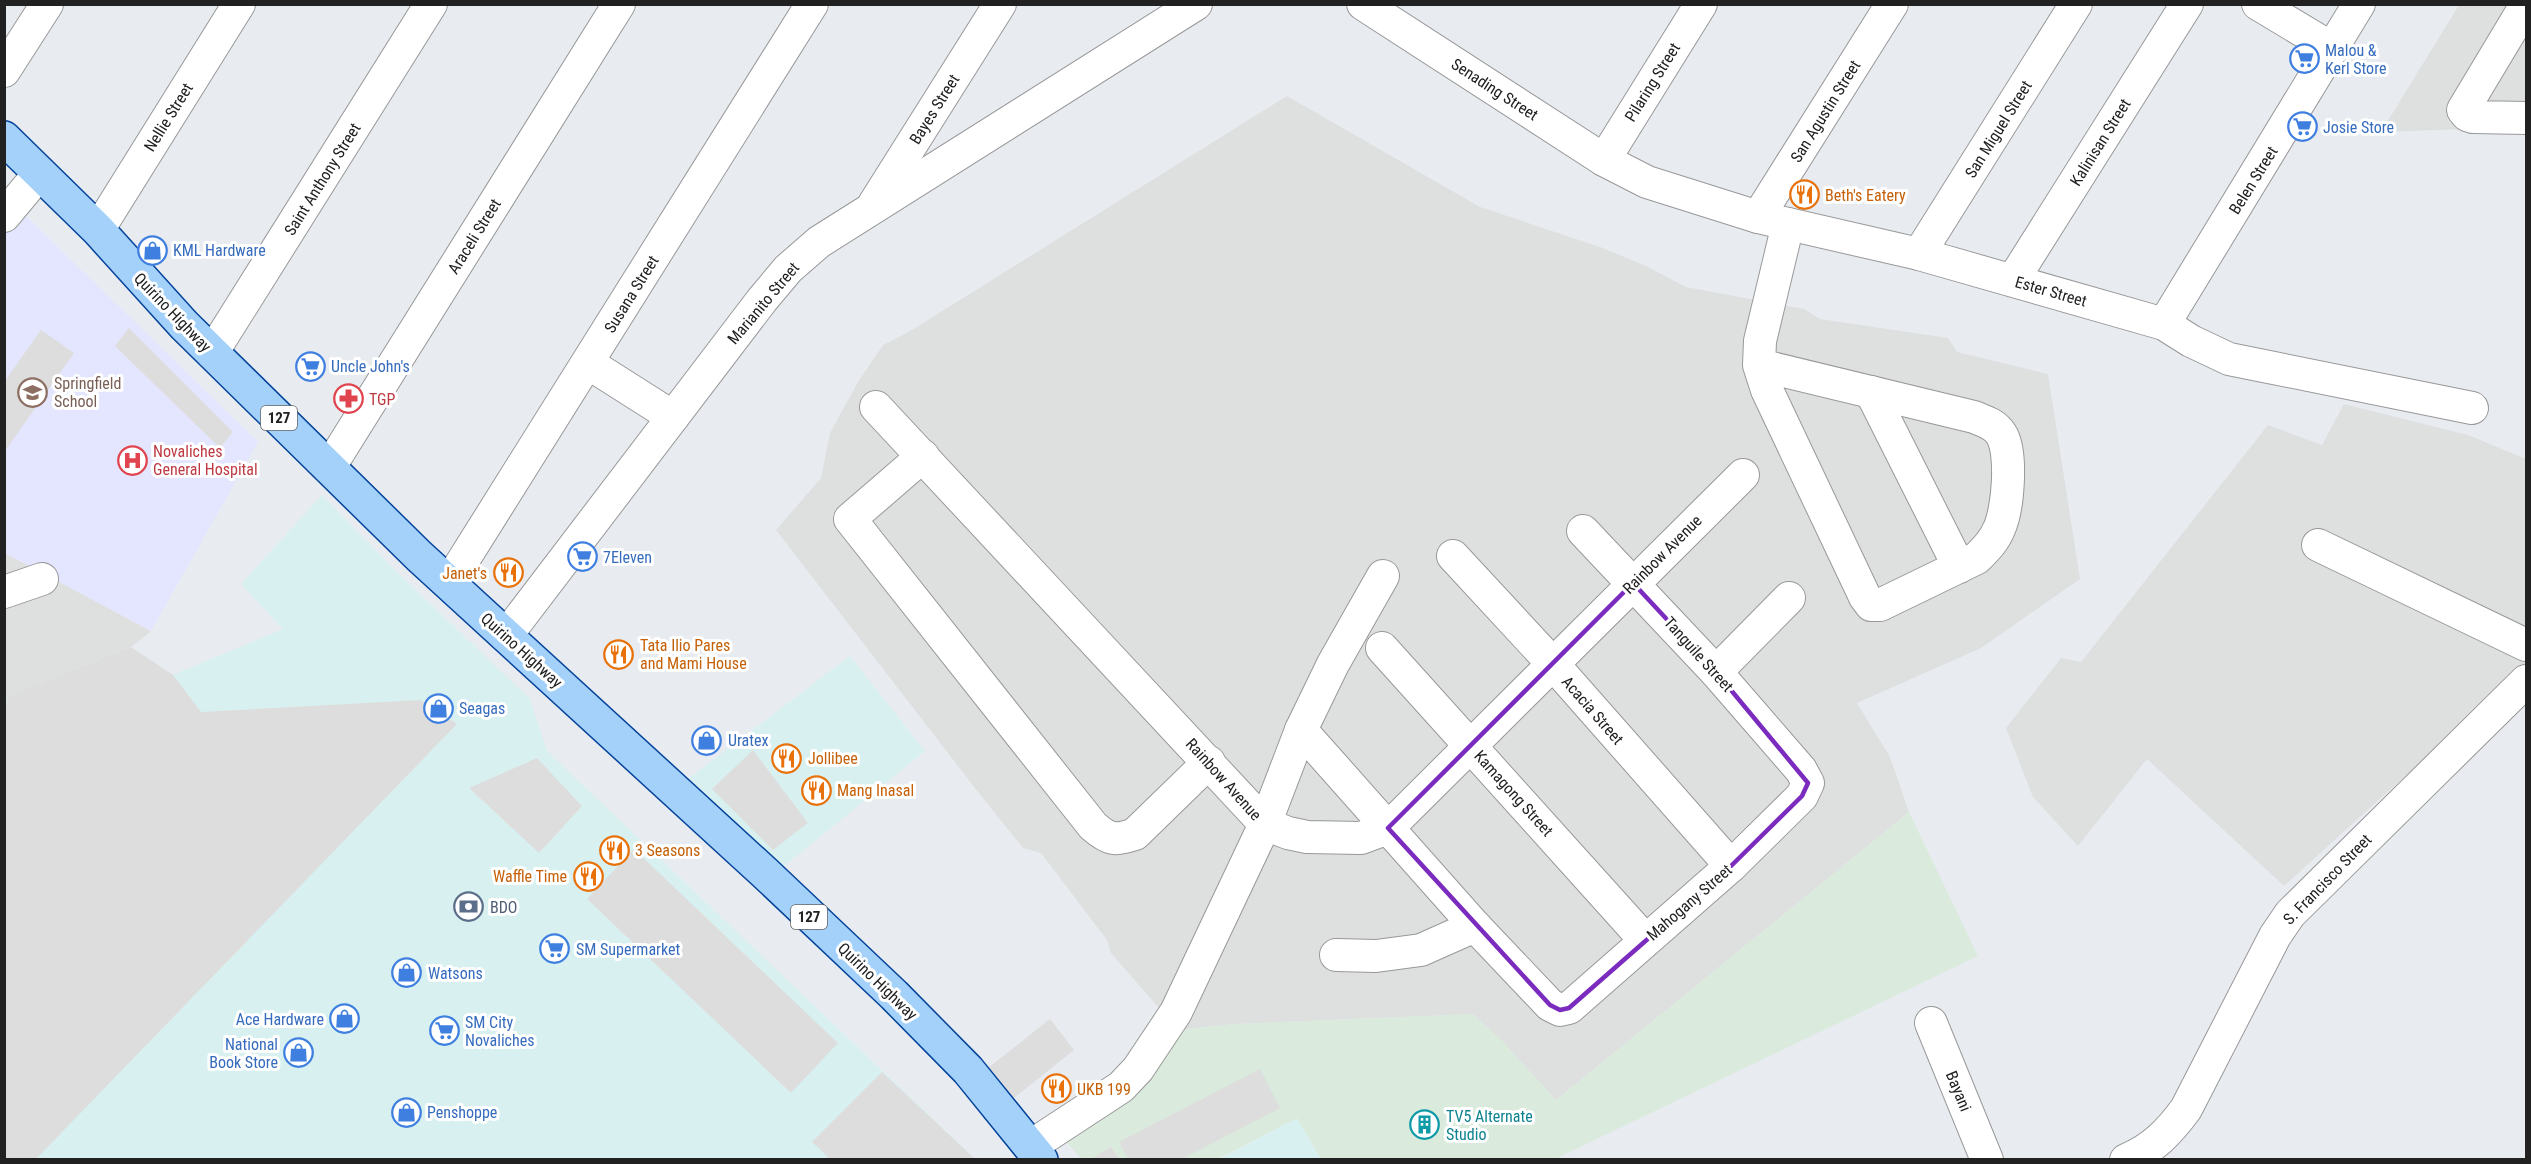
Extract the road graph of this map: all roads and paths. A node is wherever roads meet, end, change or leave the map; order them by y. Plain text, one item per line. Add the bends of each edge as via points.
1 (46, 4) edge
2 (239, 4) edge
3 (431, 4) edge
4 (620, 4) edge
5 (812, 4) edge
6 (1000, 4) edge
7 (1196, 4) edge
8 (1363, 4) edge
9 (1892, 4) edge
10 (2076, 4) edge
11 (2187, 4) edge
12 (2258, 4) edge
13 (2359, 4) edge
14 (2526, 5) edge
15 (1689, 8) edge
16 (2333, 49) junction
17 (4, 72) edge
18 (2526, 118) edge
19 (4, 138) edge
20 (1616, 166) junction
21 (39, 174) junction
22 (868, 213) junction
23 (4, 216) edge
24 (1758, 216) junction
25 (1788, 224) junction
26 (98, 230) junction
27 (1919, 254) junction
28 (2013, 280) junction
29 (2163, 324) junction
30 (212, 353) junction
31 (588, 363) junction
32 (1759, 365) junction
33 (1871, 392) junction
34 (876, 407) dead end
35 (2472, 408) dead end
36 (673, 417) junction
37 (923, 456) junction
38 (329, 468) junction
39 (1743, 475) dead end
40 (1583, 531) dead end
41 (2318, 545) dead end
42 (1453, 556) dead end
43 (1959, 567) junction
44 (1383, 576) dead end
45 (42, 579) dead end
46 (449, 583) junction
47 (1633, 583) junction
48 (4, 592) edge
49 (1789, 598) dead end
50 (506, 636) junction
51 (2526, 645) edge
52 (1382, 648) dead end
53 (1553, 664) junction
54 (1716, 672) junction
55 (2526, 681) edge
56 (1301, 730) junction
57 (1472, 746) junction
58 (1209, 762) junction
59 (1808, 783) joint
60 (1265, 824) junction
61 (1388, 828) junction
62 (1731, 866) junction
63 (1475, 926) junction
64 (1645, 940) junction
65 (1336, 955) dead end
66 (1931, 1023) dead end
67 (1036, 1153) edge
68 (2132, 1158) edge
69 (1987, 1160) edge

1 - 17 street
2 - 26 street, Nellie Street
3 - 30 street, Saint Anthony Street
4 - 38 street, Araceli Street
5 - 31 street, Susana Street
6 - 22 street, Bayes Street
7 - 22 street, Marianito Street
8 - 20 street, Senading Street
9 - 24 street, San Agustin Street
10 - 27 street, San Miguel Street
11 - 28 street, Kalinisan Street
12 - 16 street
13 - 16 street, Belen Street
14 - 18 street via 2463,110 2473,117
15 - 20 street, Pilaring Street
16 - 29 street, Belen Street
19 - 21 main road, Quirino Highway / 127
20 - 24 street, Ester Street via 1647,182
21 - 23 street
21 - 26 main road, Quirino Highway / 127
22 - 36 street, Marianito Street via 819,242 788,269
24 - 25 street, Ester Street
25 - 27 street, Ester Street
25 - 32 street via 1760,341
26 - 30 main road, Quirino Highway / 127
27 - 28 street, Ester Street
28 - 29 street, Ester Street
29 - 35 street, Ester Street via 2229,359
30 - 38 main road, Quirino Highway / 127
31 - 36 street
31 - 46 street, Susana Street
32 - 33 street
32 - 43 street via 1767,390 1871,605 1880,605
33 - 43 street
33 - 43 street via 1990,423 2007,445 2000,528 1977,558
34 - 37 street, Rainbow Avenue
36 - 50 street, Marianito Street
37 - 58 street, Rainbow Avenue
37 - 58 street via 850,519 1093,826 1120,840 1135,834
38 - 46 main road, Quirino Highway / 127
39 - 47 street, Rainbow Avenue
40 - 47 street, Tanguile Street
41 - 51 street
42 - 53 street, Acacia Street
44 - 56 street
45 - 48 street
46 - 50 main road, Quirino Highway / 127
47 - 53 street, Rainbow Avenue
47 - 54 street, Tanguile Street
49 - 54 street
50 - 67 main road, Quirino Highway / 127 via 894,995 968,1070
52 - 57 street, Kamagong Street
53 - 57 street, Rainbow Avenue
53 - 62 street, Acacia Street
54 - 59 street, Tanguile Street
55 - 68 street, S. Francisco Street via 2290,914 2186,1109 2171,1130
56 - 60 street
56 - 61 street
57 - 61 street, Rainbow Avenue
57 - 64 street, Kamagong Street
58 - 60 street, Rainbow Avenue
59 - 62 street, Mahogany Street via 1802,796
60 - 61 street, Rainbow Avenue via 1307,837 1361,838
60 - 67 street via 1176,1012 1138,1070
61 - 63 street
62 - 64 street, Mahogany Street
63 - 64 street, Mahogany Street via 1550,1005 1560,1010 1569,1008
63 - 65 street via 1421,950 1376,957
66 - 69 street, Bayani

